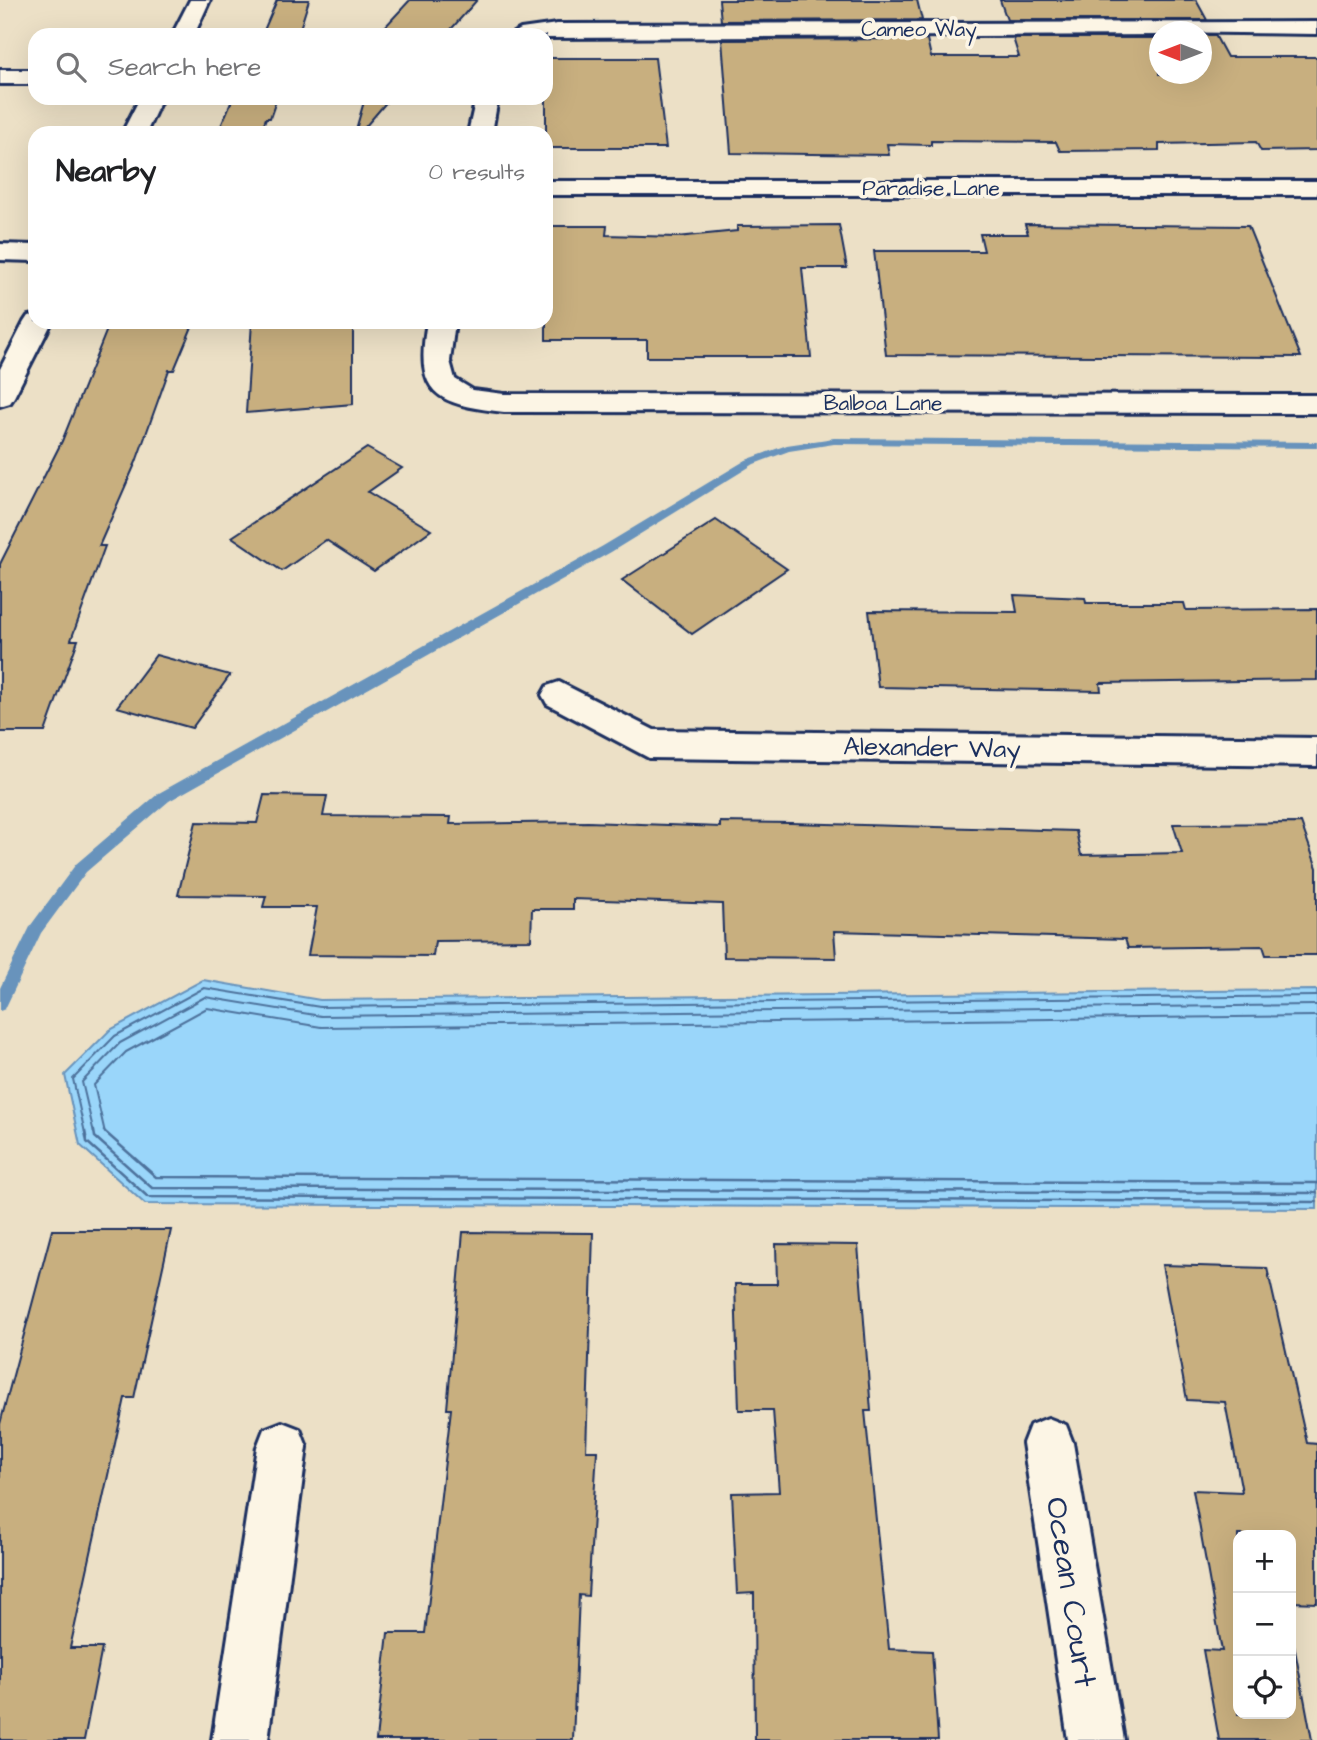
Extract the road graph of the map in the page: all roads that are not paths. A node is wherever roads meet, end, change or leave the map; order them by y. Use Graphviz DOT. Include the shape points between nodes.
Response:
graph roads {
  1 [pos="200,0"];
  2 [pos="186,28"];
  3 [pos="1317,28"];
  4 [pos="553,31"];
  5 [pos="0,77"];
  6 [pos="28,77"];
  7 [pos="148,105"];
  8 [pos="486,105"];
  9 [pos="138,126"];
  10 [pos="481,126"];
  11 [pos="553,188"];
  12 [pos="1317,188"];
  13 [pos="0,252"];
  14 [pos="28,253"];
  15 [pos="34,329"];
  16 [pos="440,329"];
  17 [pos="0,397"];
  18 [pos="1317,404"];
  19 [pos="559,695"];
  20 [pos="1317,752"];
  21 [pos="1048,1443"];
  22 [pos="282,1447"];
  23 [pos="240,1740"];
  24 [pos="1096,1740"];
  1 -- 2 [label="street"];
  3 -- 4 [label="street, Cameo Way"];
  5 -- 6 [label="street"];
  7 -- 9 [label="street"];
  8 -- 10 [label="street"];
  11 -- 12 [label="street, Paradise Lane"];
  13 -- 14 [label="street"];
  15 -- 17 [label="street"];
  16 -- 18 [label="street, Balboa Lane" via="434,357 437,377 451,392 476,401"];
  19 -- 20 [label="street, Alexander Way" via="649,744"];
  21 -- 24 [label="street, Ocean Court"];
  22 -- 23 [label="street"];
}
